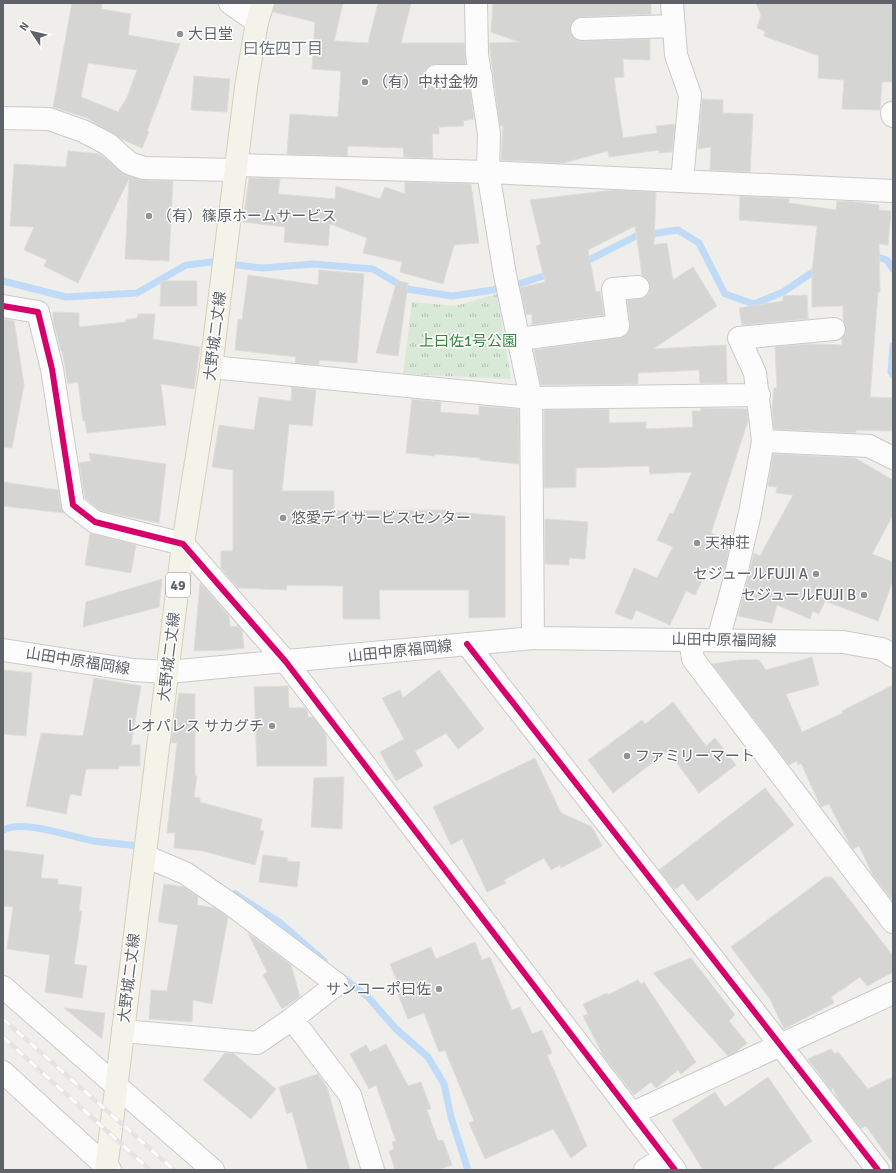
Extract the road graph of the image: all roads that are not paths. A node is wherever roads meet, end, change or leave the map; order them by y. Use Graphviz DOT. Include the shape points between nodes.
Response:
graph roads {
  1 [pos="230,3"];
  2 [pos="476,3"];
  3 [pos="672,3"];
  4 [pos="260,13"];
  5 [pos="674,26"];
  6 [pos="582,29"];
  7 [pos="436,76"];
  8 [pos="481,76"];
  9 [pos="3,118"];
  10 [pos="235,167"];
  11 [pos="488,172"];
  12 [pos="682,181"];
  13 [pos="893,191"];
  14 [pos="638,287"];
  15 [pos="3,306"];
  16 [pos="834,328"];
  17 [pos="520,339"];
  18 [pos="211,368"];
  19 [pos="759,395"];
  20 [pos="531,398"];
  21 [pos="763,441"];
  22 [pos="893,458"];
  23 [pos="183,544"];
  24 [pos="533,638"];
  25 [pos="690,640"];
  26 [pos="718,640"];
  27 [pos="467,644"];
  28 [pos="3,650"];
  29 [pos="889,650"];
  30 [pos="286,662"];
  31 [pos="168,672"];
  32 [pos="145,856"];
  33 [pos="893,922"];
  34 [pos="3,986"];
  35 [pos="893,992"];
  36 [pos="292,1019"];
  37 [pos="122,1031"];
  38 [pos="780,1045"];
  39 [pos="4,1074"];
  40 [pos="116,1084"];
  41 [pos="633,1113"];
  42 [pos="670,1163"];
  43 [pos="107,1169"];
  44 [pos="213,1170"];
  45 [pos="372,1170"];
  46 [pos="645,1170"];
  47 [pos="878,1170"];
  1 -- 4 [label="street"];
  2 -- 8 [label="street" via="477,54"];
  3 -- 5 [label="street"];
  4 -- 10 [label="main road, 大野城二丈線 / 49"];
  5 -- 6 [label="street"];
  5 -- 12 [label="street" via="676,55 690,95"];
  7 -- 8 [label="street"];
  8 -- 11 [label="street" via="489,134"];
  9 -- 10 [label="street" via="49,119 83,131 108,144 128,163 144,168"];
  10 -- 11 [label="street"];
  10 -- 18 [label="main road, 大野城二丈線 / 49"];
  11 -- 12 [label="street"];
  11 -- 17 [label="street" via="507,283"];
  12 -- 13 [label="street"];
  14 -- 17 [label="street" via="613,289 618,326"];
  15 -- 23 [label="street" via="38,312 52,369 73,505 95,522"];
  16 -- 19 [label="street" via="739,338 755,373"];
  17 -- 20 [label="street"];
  18 -- 20 [label="street"];
  18 -- 23 [label="main road, 大野城二丈線 / 49"];
  19 -- 20 [label="street"];
  19 -- 21 [label="street"];
  20 -- 24 [label="street"];
  21 -- 22 [label="street" via="870,446"];
  21 -- 26 [label="street" via="749,520"];
  23 -- 30 [label="street"];
  23 -- 31 [label="main road, 大野城二丈線 / 49"];
  24 -- 25 [label="street, 山田中原福岡線"];
  24 -- 27 [label="street, 山田中原福岡線"];
  25 -- 26 [label="street, 山田中原福岡線"];
  25 -- 33 [label="street" via="693,659"];
  26 -- 29 [label="street, 山田中原福岡線" via="843,642"];
  27 -- 30 [label="street, 山田中原福岡線"];
  27 -- 38 [label="street"];
  28 -- 31 [label="street, 山田中原福岡線" via="133,670"];
  30 -- 31 [label="street, 山田中原福岡線"];
  30 -- 41 [label="street"];
  31 -- 32 [label="main road, 大野城二丈線 / 49"];
  32 -- 36 [label="street" via="184,873 337,984"];
  32 -- 37 [label="main road, 大野城二丈線 / 49"];
  34 -- 40 [label="street"];
  35 -- 38 [label="street"];
  36 -- 37 [label="street" via="257,1043"];
  36 -- 45 [label="street" via="350,1095"];
  37 -- 40 [label="main road, 大野城二丈線 / 49"];
  38 -- 41 [label="street"];
  38 -- 47 [label="street"];
  39 -- 43 [label="street"];
  40 -- 43 [label="main road, 大野城二丈線 / 49"];
  40 -- 44 [label="street"];
  41 -- 42 [label="street"];
  42 -- 46 [label="street"];
}
